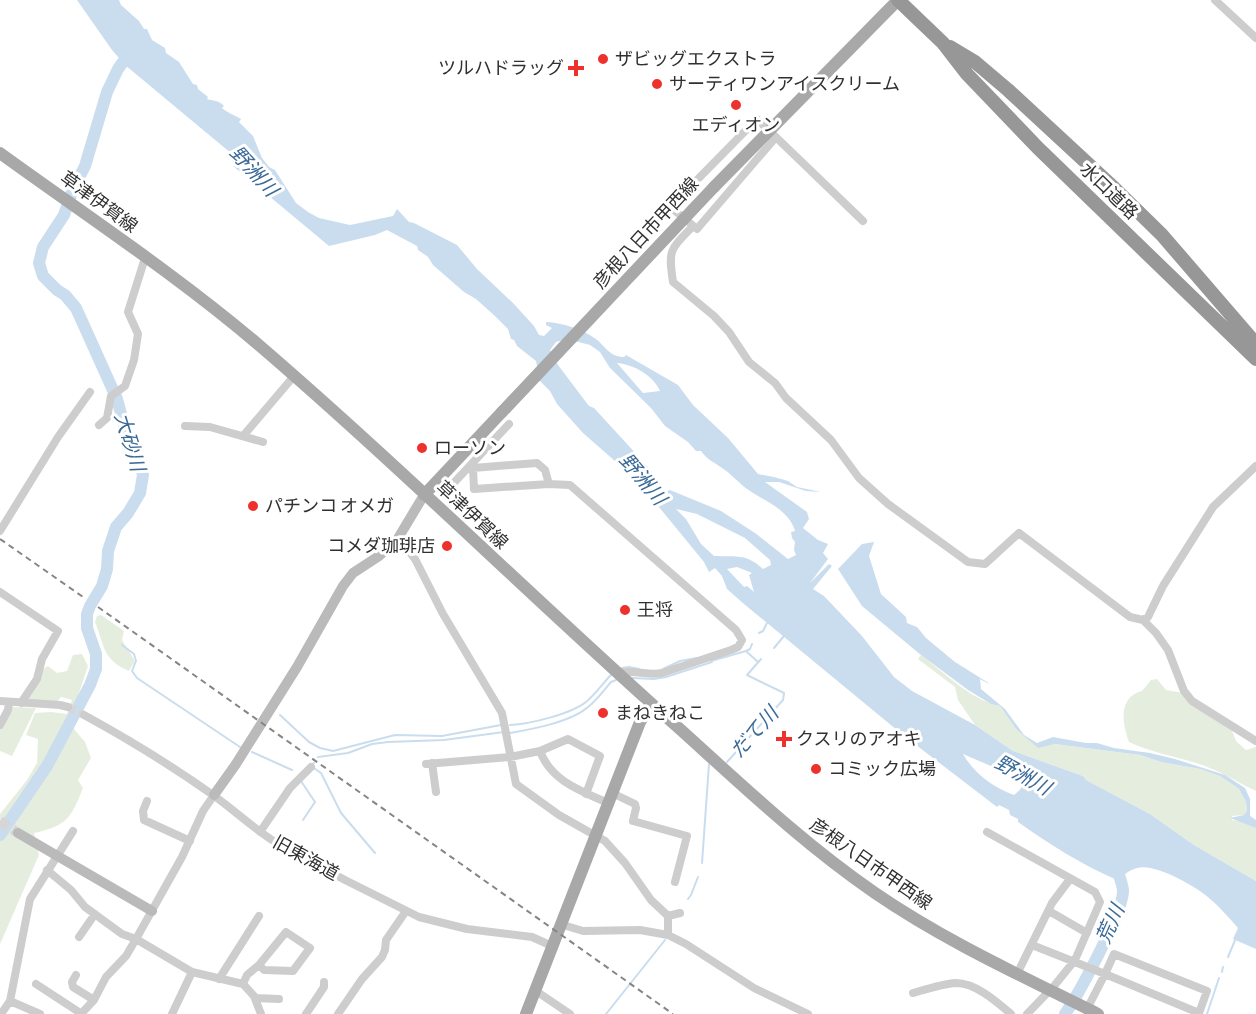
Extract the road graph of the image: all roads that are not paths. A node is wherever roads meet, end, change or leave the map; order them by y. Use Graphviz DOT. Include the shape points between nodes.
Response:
graph roads {
  1 [pos="898,0"];
  2 [pos="1215,0"];
  3 [pos="1256,38"];
  4 [pos="943,43"];
  5 [pos="772,134"];
  6 [pos="0,153"];
  7 [pos="863,221"];
  8 [pos="693,226"];
  9 [pos="145,258"];
  10 [pos="1256,344"];
  11 [pos="1256,359"];
  12 [pos="294,376"];
  13 [pos="90,392"];
  14 [pos="509,424"];
  15 [pos="99,426"];
  16 [pos="185,426"];
  17 [pos="243,436"];
  18 [pos="263,442"];
  19 [pos="460,455"];
  20 [pos="471,466"];
  21 [pos="1256,466"];
  22 [pos="549,484"];
  23 [pos="448,488"];
  24 [pos="424,495"];
  25 [pos="0,531"];
  26 [pos="397,540"];
  27 [pos="0,592"];
  28 [pos="1143,620"];
  29 [pos="618,673"];
  30 [pos="0,701"];
  31 [pos="9,702"];
  32 [pos="21,703"];
  33 [pos="651,704"];
  34 [pos="68,707"];
  35 [pos="84,715"];
  36 [pos="0,725"];
  37 [pos="1256,741"];
  38 [pos="540,751"];
  39 [pos="510,757"];
  40 [pos="311,767"];
  41 [pos="436,792"];
  42 [pos="586,794"];
  43 [pos="214,795"];
  44 [pos="610,798"];
  45 [pos="147,801"];
  46 [pos="73,831"];
  47 [pos="260,832"];
  48 [pos="987,832"];
  49 [pos="18,833"];
  50 [pos="594,836"];
  51 [pos="190,841"];
  52 [pos="56,855"];
  53 [pos="47,870"];
  54 [pos="1070,879"];
  55 [pos="675,882"];
  56 [pos="152,911"];
  57 [pos="406,911"];
  58 [pos="1049,911"];
  59 [pos="680,913"];
  60 [pos="94,914"];
  61 [pos="259,916"];
  62 [pos="668,916"];
  63 [pos="560,924"];
  64 [pos="1087,933"];
  65 [pos="668,935"];
  66 [pos="79,937"];
  67 [pos="136,939"];
  68 [pos="1032,945"];
  69 [pos="552,946"];
  70 [pos="1076,961"];
  71 [pos="259,965"];
  72 [pos="192,972"];
  73 [pos="1101,973"];
  74 [pos="1017,974"];
  75 [pos="76,975"];
  76 [pos="219,979"];
  77 [pos="324,982"];
  78 [pos="36,984"];
  79 [pos="243,984"];
  80 [pos="536,990"];
  81 [pos="913,993"];
  82 [pos="1055,993"];
  83 [pos="255,998"];
  84 [pos="279,999"];
  85 [pos="94,1000"];
  86 [pos="10,1001"];
  87 [pos="1087,1009"];
  88 [pos="1,1014"];
  89 [pos="40,1014"];
  90 [pos="82,1014"];
  91 [pos="172,1014"];
  92 [pos="261,1014"];
  93 [pos="306,1014"];
  94 [pos="338,1014"];
  95 [pos="526,1014"];
  96 [pos="570,1014"];
  97 [pos="808,1014"];
  98 [pos="1011,1014"];
  99 [pos="1027,1014"];
  1 -- 4 [label="highway, 水口道路"];
  1 -- 5 [label="main road, 彦根八日市甲西線"];
  2 -- 3 [label="street"];
  4 -- 10 [label="highway, 水口道路" via="975,62 1114,188 1162,236"];
  4 -- 11 [label="highway, 水口道路" via="967,74 1038,148"];
  5 -- 7 [label="street"];
  5 -- 8 [label="street" via="697,229"];
  5 -- 8 [label="street" via="757,119 668,205"];
  5 -- 19 [label="main road, 彦根八日市甲西線, bridge" via="714,187"];
  6 -- 9 [label="main road, 草津伊賀線"];
  8 -- 28 [label="street" via="672,248 669,258 673,282 714,316 749,362 831,440 859,478 888,504 974,564 985,564 1019,533 1130,617"];
  9 -- 12 [label="main road, 草津伊賀線" via="230,321"];
  9 -- 15 [label="street" via="128,312 138,334 134,360 125,387 114,394 105,423"];
  12 -- 17 [label="street"];
  12 -- 24 [label="main road, 草津伊賀線"];
  13 -- 25 [label="street"];
  14 -- 20 [label="street"];
  16 -- 17 [label="street" via="210,427"];
  17 -- 18 [label="street"];
  19 -- 20 [label="street"];
  19 -- 24 [label="main road, 彦根八日市甲西線"];
  20 -- 22 [label="street" via="537,463 545,470"];
  20 -- 22 [label="street" via="474,489"];
  20 -- 23 [label="street"];
  21 -- 28 [label="street" via="1214,507"];
  22 -- 29 [label="street" via="570,485 736,630 742,640 731,650 662,673"];
  24 -- 26 [label="street"];
  24 -- 29 [label="main road, 草津伊賀線"];
  26 -- 39 [label="street" via="415,559 502,713"];
  26 -- 43 [label="street" via="353,573 343,586 297,667"];
  27 -- 32 [label="street" via="58,631 42,659 37,679"];
  28 -- 37 [label="street" via="1168,650 1192,701"];
  29 -- 33 [label="main road, 草津伊賀線"];
  30 -- 31 [label="street"];
  31 -- 32 [label="street"];
  31 -- 36 [label="street"];
  32 -- 34 [label="street"];
  33 -- 44 [label="main road"];
  33 -- 74 [label="main road, 彦根八日市甲西線" via="827,859 932,929"];
  35 -- 43 [label="street, 旧東海道"];
  38 -- 39 [label="street"];
  38 -- 42 [label="street" via="545,764 572,788"];
  38 -- 42 [label="street" via="568,739 600,756"];
  39 -- 41 [label="street" via="429,763"];
  39 -- 50 [label="street" via="516,784"];
  40 -- 47 [label="street" via="290,788"];
  42 -- 44 [label="street"];
  43 -- 47 [label="street, 旧東海道"];
  43 -- 51 [label="street"];
  44 -- 50 [label="main road"];
  44 -- 55 [label="street" via="635,804 633,821 687,836"];
  45 -- 51 [label="street" via="144,820"];
  46 -- 52 [label="street"];
  47 -- 57 [label="street, 旧東海道"];
  48 -- 54 [label="street"];
  49 -- 52 [label="street"];
  50 -- 62 [label="street" via="605,841"];
  50 -- 63 [label="main road"];
  51 -- 56 [label="street"];
  52 -- 53 [label="street"];
  52 -- 56 [label="street"];
  53 -- 60 [label="street"];
  53 -- 86 [label="street" via="30,899"];
  54 -- 58 [label="street"];
  54 -- 64 [label="street" via="1095,892 1100,902"];
  56 -- 67 [label="street"];
  57 -- 69 [label="street, 旧東海道" via="441,924 532,936"];
  57 -- 94 [label="street" via="386,940 382,957"];
  58 -- 64 [label="street"];
  58 -- 68 [label="street"];
  59 -- 62 [label="street"];
  60 -- 66 [label="street"];
  60 -- 67 [label="street"];
  61 -- 76 [label="street"];
  62 -- 65 [label="street"];
  63 -- 65 [label="street" via="583,931 640,930"];
  63 -- 69 [label="main road"];
  64 -- 70 [label="street"];
  65 -- 97 [label="street" via="754,988"];
  67 -- 72 [label="street"];
  67 -- 85 [label="street" via="105,977"];
  68 -- 70 [label="street"];
  68 -- 74 [label="street"];
  69 -- 80 [label="main road"];
  70 -- 73 [label="street"];
  70 -- 82 [label="street"];
  71 -- 71 [label="street" via="286,932 310,948 293,971 264,970"];
  71 -- 79 [label="street"];
  72 -- 76 [label="street"];
  72 -- 91 [label="street"];
  73 -- 73 [label="street" via="1199,1013 1206,991 1114,954"];
  73 -- 87 [label="street"];
  74 -- 82 [label="main road, 彦根八日市甲西線"];
  75 -- 85 [label="street" via="73,987"];
  76 -- 79 [label="street"];
  77 -- 93 [label="street"];
  78 -- 90 [label="street"];
  79 -- 83 [label="street"];
  80 -- 95 [label="main road"];
  80 -- 96 [label="street"];
  81 -- 98 [label="street" via="958,983 997,1002"];
  82 -- 87 [label="main road, 彦根八日市甲西線"];
  82 -- 99 [label="street"];
  83 -- 84 [label="street"];
  83 -- 92 [label="street"];
  85 -- 90 [label="street"];
  86 -- 88 [label="street"];
  86 -- 89 [label="street"];
}
